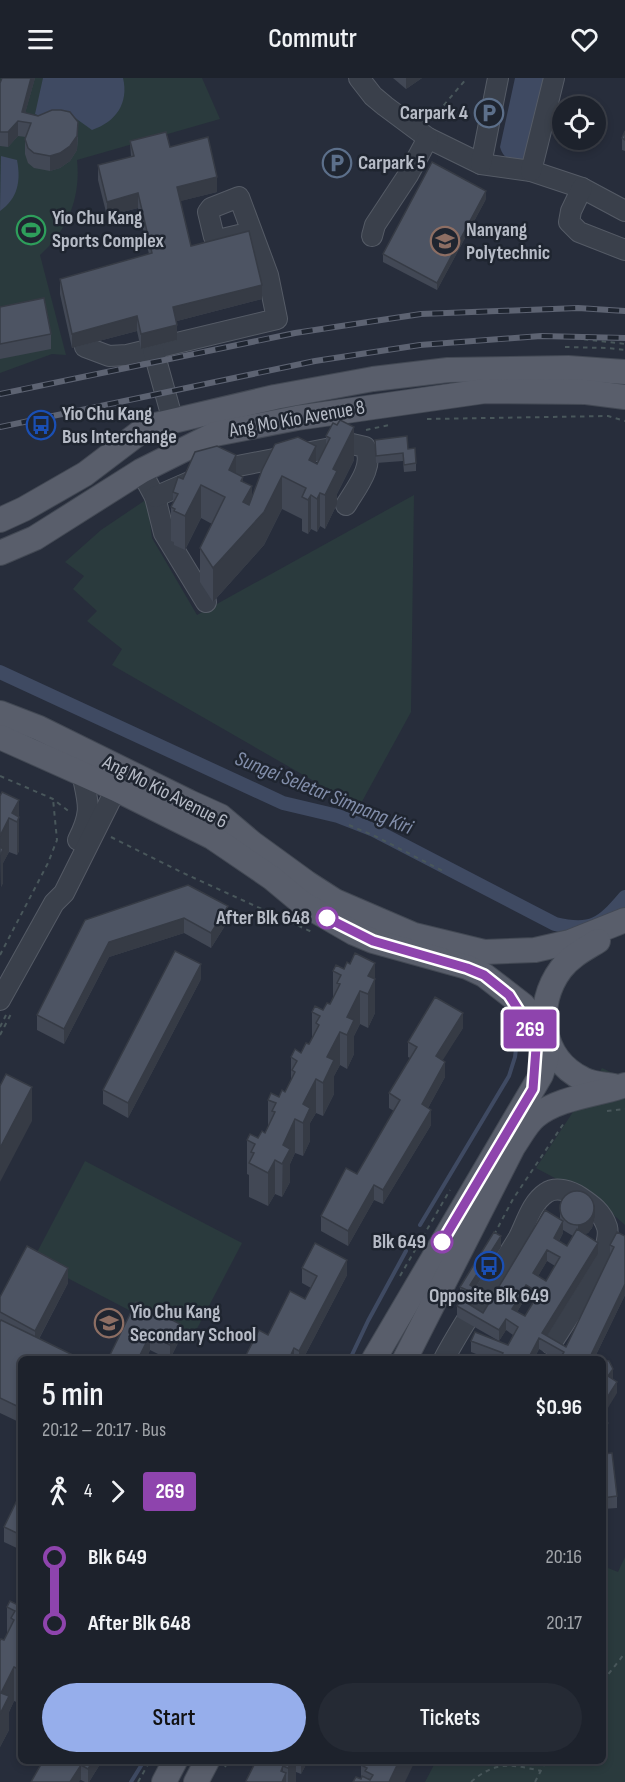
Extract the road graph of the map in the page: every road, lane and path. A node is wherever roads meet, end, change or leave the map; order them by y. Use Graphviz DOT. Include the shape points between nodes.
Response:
graph roads {
  1 [pos="359,78"];
  2 [pos="467,78"];
  3 [pos="498,78"];
  4 [pos="554,78"];
  5 [pos="427,132"];
  6 [pos="481,164"];
  7 [pos="531,171"];
  8 [pos="582,188"];
  9 [pos="625,211"];
  10 [pos="252,232"];
  11 [pos="372,236"];
  12 [pos="625,250"];
  13 [pos="548,335"];
  14 [pos="625,344"];
  15 [pos="85,347"];
  16 [pos="565,347"];
  17 [pos="153,349"];
  18 [pos="625,350"];
  19 [pos="625,372"];
  20 [pos="625,397"];
  21 [pos="424,419"];
  22 [pos="173,421"];
  23 [pos="625,421"];
  24 [pos="391,424"];
  25 [pos="358,432"];
  26 [pos="141,471"];
  27 [pos="156,497"];
  28 [pos="346,505"];
  29 [pos="12,509"];
  30 [pos="69,517"];
  31 [pos="0,520"];
  32 [pos="0,553"];
  33 [pos="206,602"];
  34 [pos="0,713"];
  35 [pos="0,736"];
  36 [pos="82,774"];
  37 [pos="0,776"];
  38 [pos="116,789"];
  39 [pos="53,799"];
  40 [pos="349,825"];
  41 [pos="91,827"];
  42 [pos="443,871"];
  43 [pos="625,922"];
  44 [pos="314,932"];
  45 [pos="536,950"];
  46 [pos="0,955"];
  47 [pos="509,995"];
  48 [pos="0,1000"];
  49 [pos="548,1043"];
  50 [pos="533,1089"];
  51 [pos="624,1091"];
  52 [pos="602,1111"];
  53 [pos="569,1114"];
  54 [pos="474,1206"];
  55 [pos="492,1239"];
  56 [pos="551,1344"];
  57 [pos="376,1356"];
  58 [pos="406,1356"];
  59 [pos="449,1356"];
  60 [pos="625,1653"];
  61 [pos="606,1677"];
  62 [pos="148,1764"];
  63 [pos="173,1764"];
  64 [pos="205,1764"];
  65 [pos="544,1764"];
  66 [pos="541,1771"];
  67 [pos="138,1782"];
  68 [pos="164,1782"];
  69 [pos="196,1782"];
  70 [pos="471,1782"];
  71 [pos="535,1782"];
  1 -- 5 [label="street" via="385,106"];
  2 -- 5 [label="path"];
  3 -- 6 [label="street"];
  4 -- 7 [label="street"];
  5 -- 6 [label="street"];
  5 -- 11 [label="street" via="408,175 375,225"];
  6 -- 7 [label="street"];
  7 -- 8 [label="street"];
  8 -- 9 [label="street"];
  8 -- 12 [label="street" via="569,222 579,232"];
  10 -- 10 [label="street" via="220,241 214,237 209,210 239,197"];
  10 -- 17 [label="street" via="268,275 277,319"];
  13 -- 14 [label="path"];
  15 -- 17 [label="street" via="109,356"];
  16 -- 18 [label="path"];
  17 -- 22 [label="street"];
  19 -- 22 [label="main road, Ang Mo Kio Avenue 8" via="557,368 448,370 275,397"];
  20 -- 26 [label="main road, Ang Mo Kio Avenue 8" via="585,392 485,391 350,410 215,434"];
  21 -- 23 [label="path" via="608,416"];
  22 -- 29 [label="main road, Ang Mo Kio Avenue 8" via="147,427 85,474"];
  24 -- 25 [label="path"];
  26 -- 27 [label="street"];
  26 -- 30 [label="main road, Ang Mo Kio Avenue 8"];
  27 -- 28 [label="street" via="217,470 352,444 365,447 369,454 366,470"];
  27 -- 33 [label="street" via="164,533"];
  29 -- 30 [label="street" via="50,521"];
  29 -- 31 [label="main road, Ang Mo Kio Avenue 8"];
  30 -- 32 [label="main road, Ang Mo Kio Avenue 8"];
  34 -- 45 [label="main road, Ang Mo Kio Avenue 6" via="220,816 307,884 345,905 414,935 484,952"];
  35 -- 36 [label="main road, Ang Mo Kio Avenue 6"];
  36 -- 38 [label="main road, Ang Mo Kio Avenue 6"];
  36 -- 41 [label="street"];
  37 -- 39 [label="path"];
  38 -- 41 [label="street"];
  38 -- 47 [label="main road, Ang Mo Kio Avenue 6" via="212,837 302,903 354,933 467,968 484,975"];
  39 -- 41 [label="path"];
  39 -- 46 [label="path" via="57,840"];
  40 -- 42 [label="path"];
  41 -- 44 [label="path"];
  41 -- 48 [label="street" via="64,893 54,903"];
  43 -- 45 [label="main road, Ang Mo Kio Avenue 6"];
  43 -- 49 [label="main road" via="575,955 552,983 545,1005"];
  45 -- 47 [label="main road" via="548,962 548,979 533,995"];
  47 -- 49 [label="main road, Ang Mo Kio Avenue 6" via="536,1020"];
  47 -- 50 [label="main road" via="531,1030 536,1048"];
  49 -- 50 [label="main road" via="544,1068"];
  49 -- 51 [label="main road, Ang Mo Kio Avenue 6" via="562,1064 579,1077"];
  50 -- 54 [label="main road"];
  51 -- 52 [label="path"];
  51 -- 54 [label="main road" via="572,1100 534,1117"];
  53 -- 55 [label="path" via="514,1197"];
  54 -- 57 [label="main road"];
  54 -- 58 [label="main road"];
  56 -- 59 [label="street" via="606,1248 608,1229 596,1208 576,1194 555,1189 546,1192 535,1205"];
  60 -- 61 [label="path"];
  62 -- 67 [label="path"];
  63 -- 68 [label="main road"];
  64 -- 69 [label="main road"];
  65 -- 66 [label="path"];
  66 -- 70 [label="path" via="502,1765 484,1771"];
  66 -- 71 [label="path"];
}
